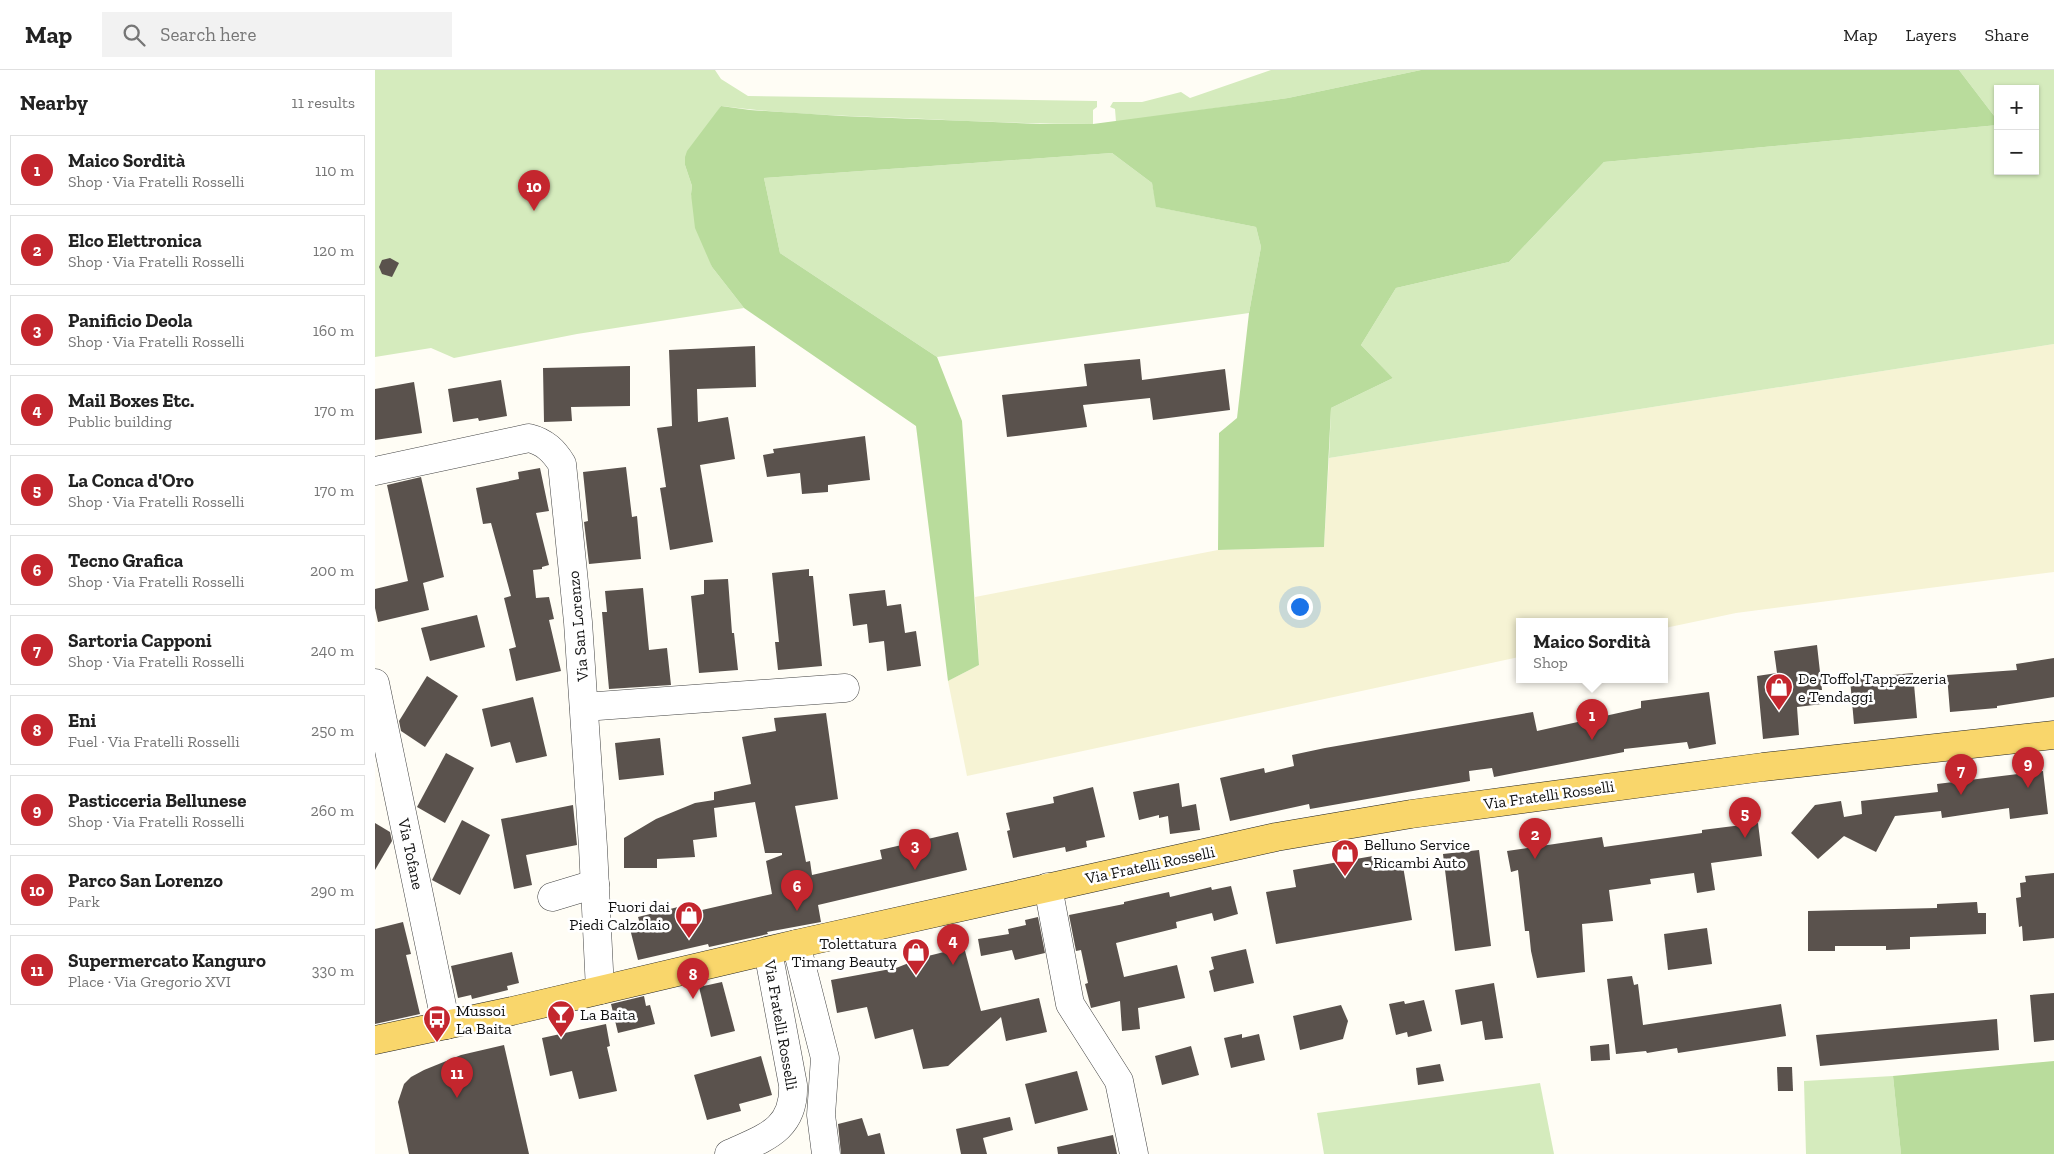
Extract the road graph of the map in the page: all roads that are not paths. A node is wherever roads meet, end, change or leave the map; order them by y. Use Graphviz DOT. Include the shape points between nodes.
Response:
graph roads {
  1 [pos="375,470"];
  2 [pos="375,682"];
  3 [pos="845,688"];
  4 [pos="584,707"];
  5 [pos="2054,735"];
  6 [pos="595,884"];
  7 [pos="1048,887"];
  8 [pos="552,898"];
  9 [pos="796,944"];
  10 [pos="769,951"];
  11 [pos="600,990"];
  12 [pos="446,1025"];
  13 [pos="375,1040"];
  14 [pos="729,1154"];
  15 [pos="826,1154"];
  16 [pos="1134,1154"];
  1 -- 4 [label="street, Via San Lorenzo" via="529,438 540,441 557,455 564,475"];
  2 -- 12 [label="street, Via Tofane"];
  3 -- 4 [label="street"];
  4 -- 6 [label="street, Via San Lorenzo"];
  5 -- 7 [label="main road, Via Fratelli Rosselli" via="1763,767 1411,814 1275,837"];
  6 -- 8 [label="street"];
  6 -- 11 [label="street, Via San Lorenzo"];
  7 -- 9 [label="main road, Via Fratelli Rosselli"];
  7 -- 16 [label="street" via="1070,1004 1119,1081"];
  9 -- 10 [label="main road, Via Fratelli Rosselli"];
  9 -- 15 [label="street, Via Fratelli Rosselli" via="825,1058 821,1115"];
  10 -- 11 [label="main road, Via Fratelli Rosselli"];
  10 -- 14 [label="street, Via Fratelli Rosselli" via="794,1097 780,1127"];
  11 -- 12 [label="main road, Via Fratelli Rosselli"];
  12 -- 13 [label="main road, Via Fratelli Rosselli"];
}
